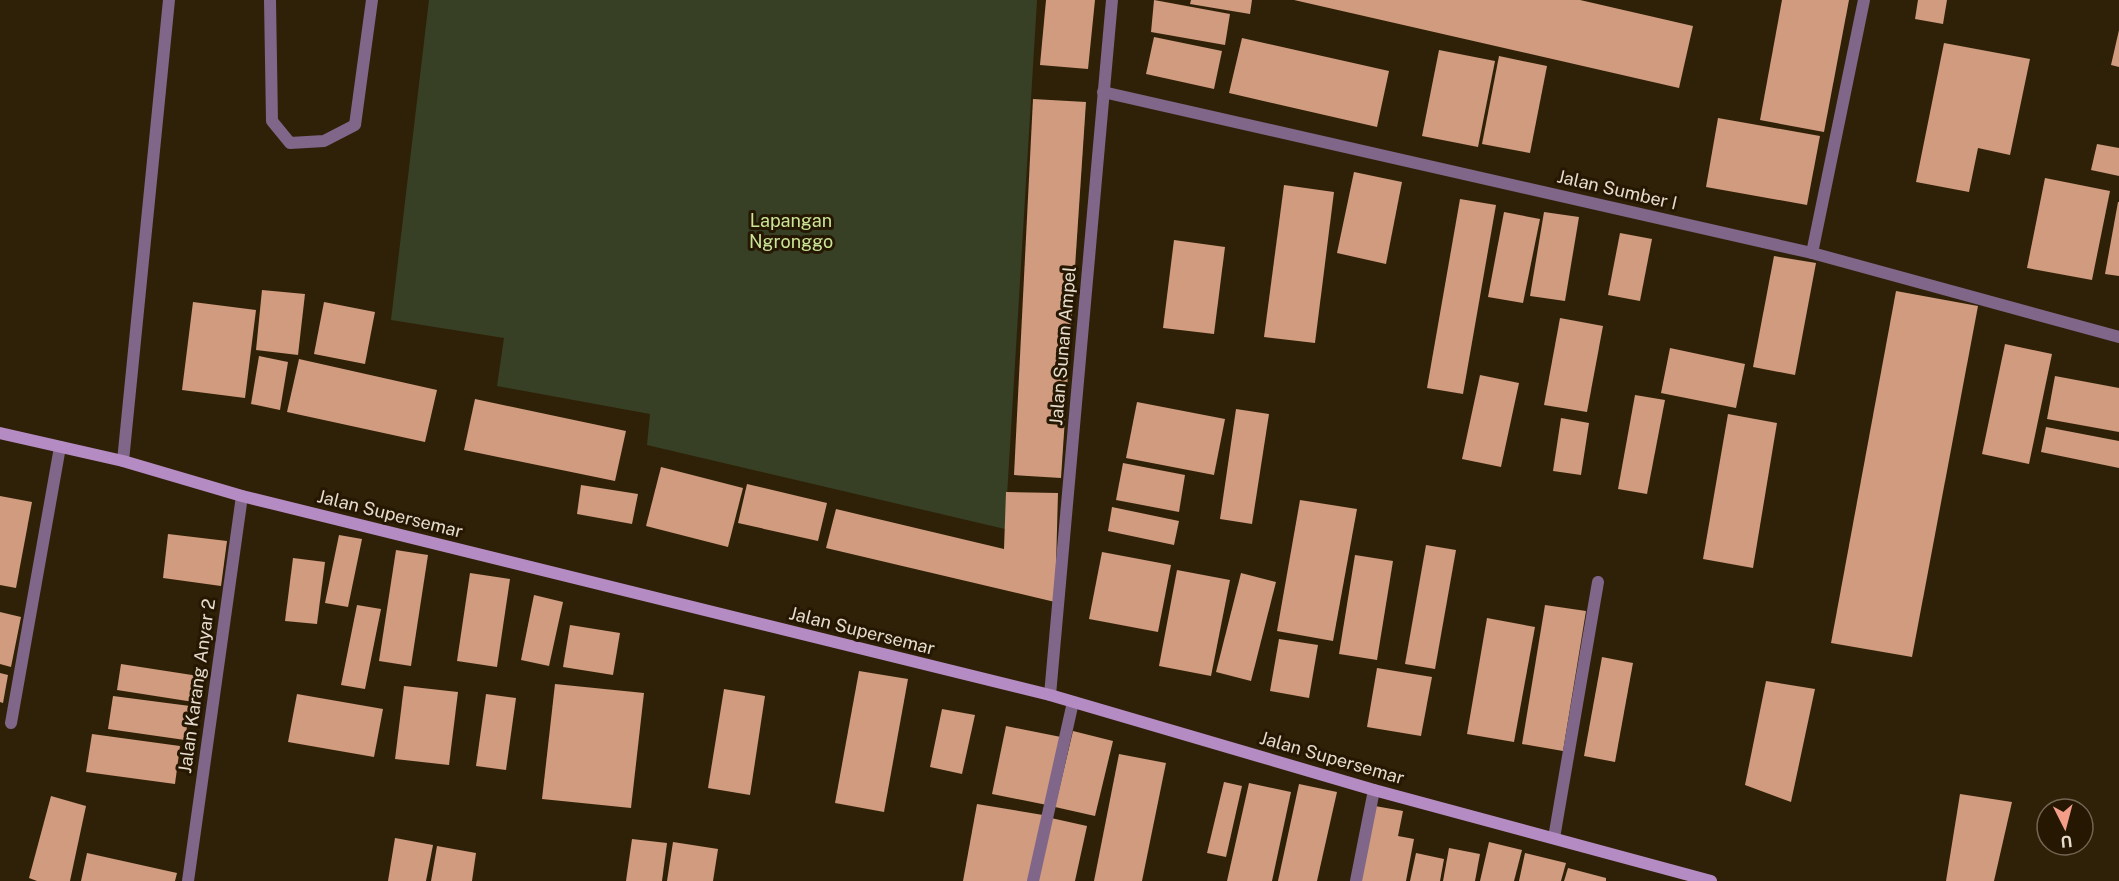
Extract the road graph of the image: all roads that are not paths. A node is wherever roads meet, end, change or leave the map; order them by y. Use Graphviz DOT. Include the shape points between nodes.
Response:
graph roads {
  1 [pos="169,0"];
  2 [pos="270,0"];
  3 [pos="372,0"];
  4 [pos="1112,0"];
  5 [pos="1864,0"];
  6 [pos="1103,92"];
  7 [pos="1812,254"];
  8 [pos="2119,337"];
  9 [pos="0,433"];
  10 [pos="60,447"];
  11 [pos="123,461"];
  12 [pos="242,496"];
  13 [pos="1598,582"];
  14 [pos="1050,696"];
  15 [pos="1073,702"];
  16 [pos="11,723"];
  17 [pos="1374,790"];
  18 [pos="1554,838"];
  19 [pos="188,881"];
  20 [pos="1033,881"];
  21 [pos="1356,881"];
  22 [pos="1711,881"];
  1 -- 11 [label="street"];
  2 -- 3 [label="street" via="272,121 290,143 324,141 355,125"];
  4 -- 6 [label="street, Jalan Sunan Ampel"];
  5 -- 7 [label="street"];
  6 -- 7 [label="street, Jalan Sumber I"];
  6 -- 14 [label="street, Jalan Sunan Ampel"];
  7 -- 8 [label="street, Jalan Sumber I"];
  9 -- 10 [label="main road, Jalan Supersemar"];
  10 -- 11 [label="main road, Jalan Supersemar"];
  10 -- 16 [label="street"];
  11 -- 12 [label="main road, Jalan Supersemar"];
  12 -- 14 [label="main road, Jalan Supersemar"];
  12 -- 19 [label="street, Jalan Karang Anyar 2"];
  13 -- 18 [label="street"];
  14 -- 15 [label="main road, Jalan Supersemar"];
  15 -- 17 [label="main road, Jalan Supersemar"];
  15 -- 20 [label="street"];
  17 -- 18 [label="main road, Jalan Supersemar"];
  17 -- 21 [label="street"];
  18 -- 22 [label="main road, Jalan Supersemar"];
}
